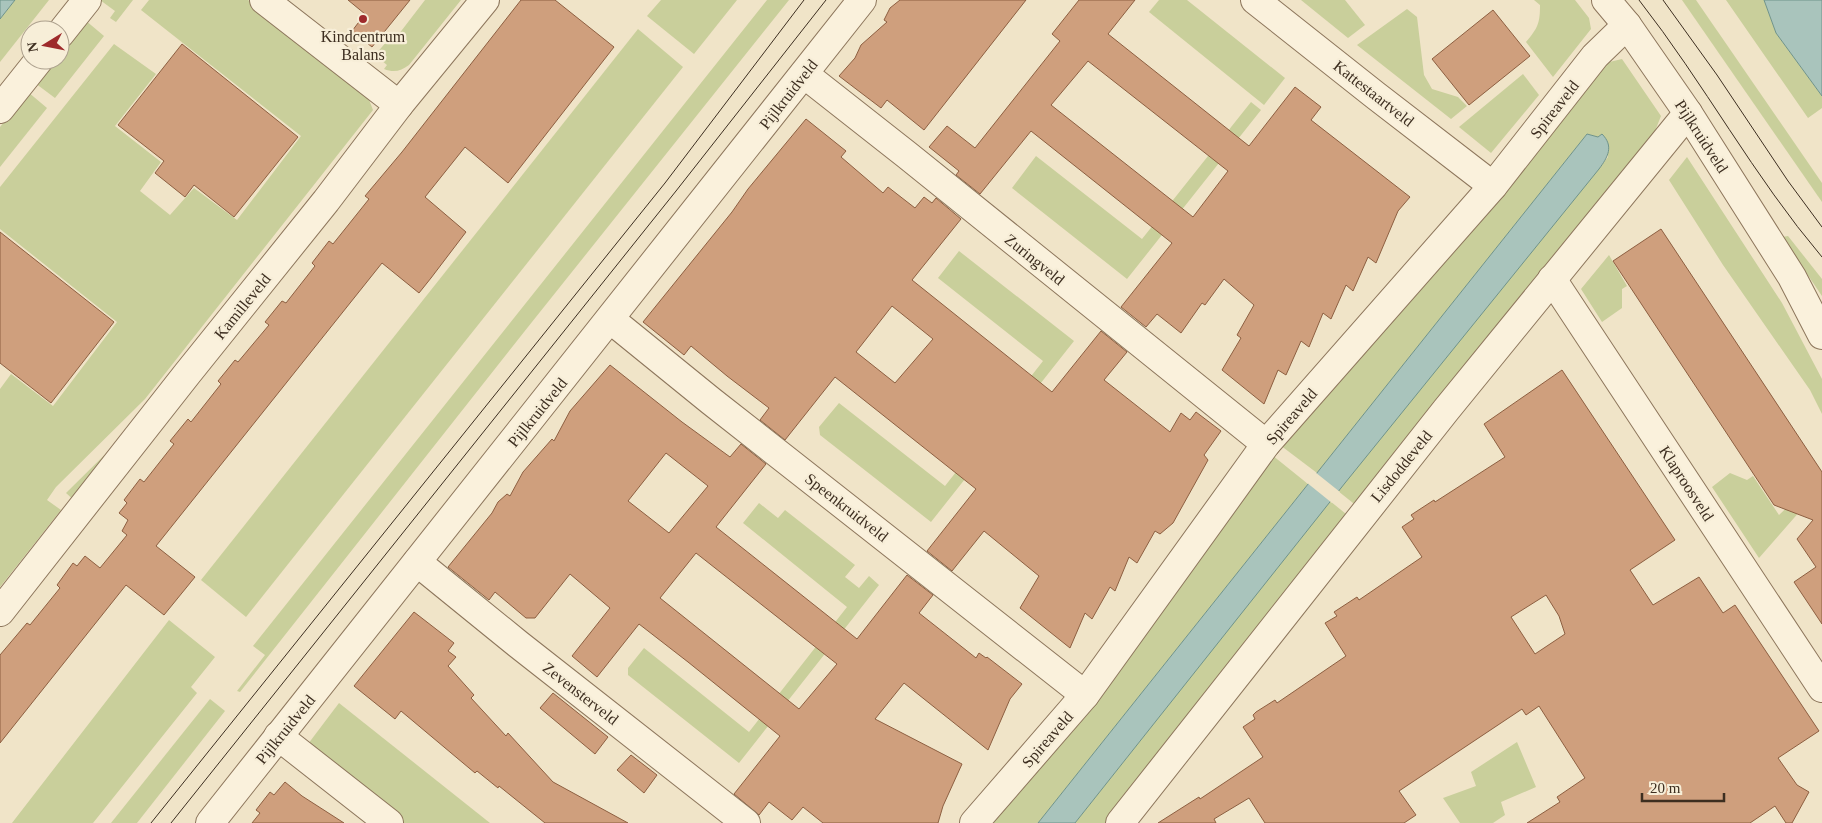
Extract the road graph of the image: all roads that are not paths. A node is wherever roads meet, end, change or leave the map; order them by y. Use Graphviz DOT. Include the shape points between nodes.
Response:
graph roads {
  1 [pos="87,0"];
  2 [pos="264,0"];
  3 [pos="485,0"];
  4 [pos="862,0"];
  5 [pos="1255,0"];
  6 [pos="1606,0"];
  7 [pos="70,21"];
  8 [pos="1627,25"];
  9 [pos="31,70"];
  10 [pos="804,74"];
  11 [pos="400,105"];
  12 [pos="0,109"];
  13 [pos="1688,113"];
  14 [pos="1493,186"];
  15 [pos="1792,277"];
  16 [pos="1552,279"];
  17 [pos="1822,312"];
  18 [pos="610,319"];
  19 [pos="1822,335"];
  20 [pos="1266,444"];
  21 [pos="417,562"];
  22 [pos="0,612"];
  23 [pos="1822,688"];
  24 [pos="1085,696"];
  25 [pos="278,736"];
  26 [pos="210,823"];
  27 [pos="388,823"];
  28 [pos="746,823"];
  29 [pos="974,823"];
  30 [pos="1120,823"];
  1 -- 7 [label="street"];
  2 -- 11 [label="street"];
  3 -- 11 [label="street, Kamilleveld"];
  4 -- 10 [label="street, Pijlkruidveld"];
  5 -- 14 [label="street, Kattestaartveld"];
  6 -- 8 [label="street, Pijlkruidveld"];
  8 -- 13 [label="street, Pijlkruidveld"];
  8 -- 14 [label="street, Spireaveld" via="1595,56"];
  9 -- 12 [label="street"];
  10 -- 18 [label="street, Pijlkruidveld"];
  10 -- 20 [label="street, Zuringveld"];
  11 -- 22 [label="street, Kamilleveld"];
  13 -- 15 [label="street, Pijlkruidveld"];
  13 -- 16 [label="street, Lisdoddeveld"];
  14 -- 20 [label="street, Spireaveld"];
  15 -- 17 [label="street, Pijlkruidveld"];
  15 -- 19 [label="street, Pijlkruidveld"];
  16 -- 23 [label="street, Klaproosveld"];
  16 -- 30 [label="street, Lisdoddeveld"];
  18 -- 21 [label="street, Pijlkruidveld"];
  18 -- 24 [label="street, Speenkruidveld"];
  20 -- 24 [label="street, Spireaveld"];
  21 -- 25 [label="street, Pijlkruidveld"];
  21 -- 28 [label="street, Zevensterveld"];
  24 -- 29 [label="street, Spireaveld"];
  25 -- 26 [label="street, Pijlkruidveld"];
  25 -- 27 [label="street"];
}
